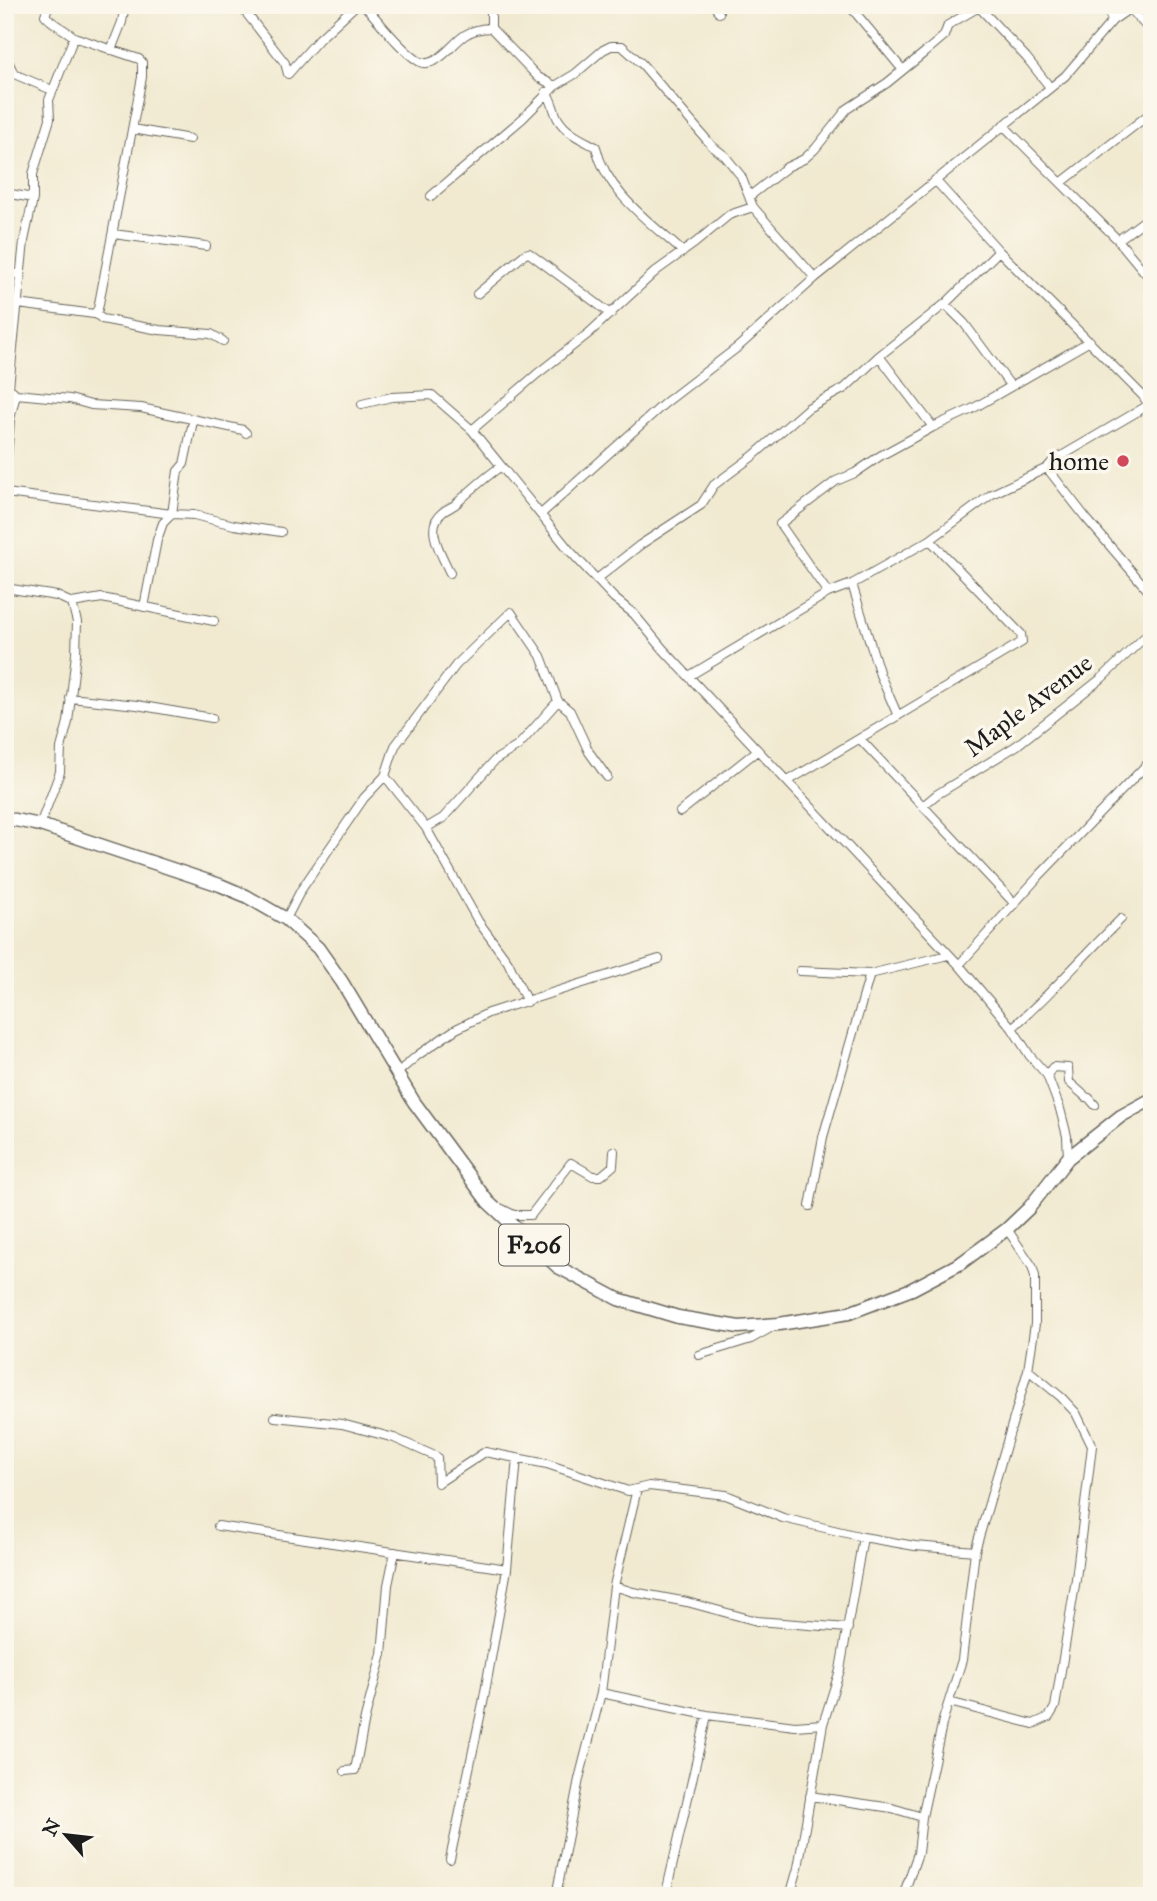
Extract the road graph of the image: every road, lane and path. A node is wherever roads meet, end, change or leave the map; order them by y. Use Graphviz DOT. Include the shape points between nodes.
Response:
graph roads {
  1 [pos="49,5"];
  2 [pos="125,5"];
  3 [pos="240,5"];
  4 [pos="356,5"];
  5 [pos="364,5"];
  6 [pos="495,5"];
  7 [pos="849,5"];
  8 [pos="1103,5"];
  9 [pos="978,6"];
  10 [pos="1133,7"];
  11 [pos="1113,20"];
  12 [pos="491,28"];
  13 [pos="1152,33"];
  14 [pos="74,37"];
  15 [pos="111,50"];
  16 [pos="5,55"];
  17 [pos="902,69"];
  18 [pos="555,86"];
  19 [pos="1049,86"];
  20 [pos="52,90"];
  21 [pos="544,90"];
  22 [pos="1152,111"];
  23 [pos="1003,125"];
  24 [pos="133,130"];
  25 [pos="190,139"];
  26 [pos="935,180"];
  27 [pos="1061,183"];
  28 [pos="5,193"];
  29 [pos="431,196"];
  30 [pos="750,196"];
  31 [pos="33,198"];
  32 [pos="754,207"];
  33 [pos="1152,215"];
  34 [pos="113,233"];
  35 [pos="1118,240"];
  36 [pos="206,246"];
  37 [pos="999,251"];
  38 [pos="683,252"];
  39 [pos="8,275"];
  40 [pos="815,278"];
  41 [pos="1152,281"];
  42 [pos="477,294"];
  43 [pos="18,304"];
  44 [pos="945,304"];
  45 [pos="96,314"];
  46 [pos="611,314"];
  47 [pos="223,341"];
  48 [pos="1090,341"];
  49 [pos="7,346"];
  50 [pos="879,356"];
  51 [pos="1010,385"];
  52 [pos="12,391"];
  53 [pos="362,404"];
  54 [pos="1151,406"];
  55 [pos="192,426"];
  56 [pos="933,427"];
  57 [pos="472,430"];
  58 [pos="246,433"];
  59 [pos="500,467"];
  60 [pos="1047,468"];
  61 [pos="5,484"];
  62 [pos="5,492"];
  63 [pos="172,514"];
  64 [pos="541,514"];
  65 [pos="281,532"];
  66 [pos="930,540"];
  67 [pos="450,573"];
  68 [pos="597,579"];
  69 [pos="852,584"];
  70 [pos="5,587"];
  71 [pos="828,593"];
  72 [pos="1152,595"];
  73 [pos="72,603"];
  74 [pos="144,607"];
  75 [pos="214,621"];
  76 [pos="1152,630"];
  77 [pos="690,676"];
  78 [pos="70,698"];
  79 [pos="558,701"];
  80 [pos="898,716"];
  81 [pos="212,718"];
  82 [pos="860,738"];
  83 [pos="758,750"];
  84 [pos="1152,759"];
  85 [pos="385,776"];
  86 [pos="607,777"];
  87 [pos="788,781"];
  88 [pos="923,805"];
  89 [pos="680,812"];
  90 [pos="5,818"];
  91 [pos="40,825"];
  92 [pos="426,828"];
  93 [pos="1015,904"];
  94 [pos="286,919"];
  95 [pos="1121,919"];
  96 [pos="948,955"];
  97 [pos="659,959"];
  98 [pos="959,965"];
  99 [pos="800,971"];
  100 [pos="870,974"];
  101 [pos="527,1002"];
  102 [pos="1012,1028"];
  103 [pos="397,1073"];
  104 [pos="1047,1075"];
  105 [pos="1152,1099"];
  106 [pos="1095,1105"];
  107 [pos="614,1151"];
  108 [pos="1068,1158"];
  109 [pos="488,1202"];
  110 [pos="810,1206"];
  111 [pos="1007,1229"];
  112 [pos="779,1324"];
  113 [pos="699,1355"];
  114 [pos="1028,1370"];
  115 [pos="275,1417"];
  116 [pos="517,1458"];
  117 [pos="637,1489"];
  118 [pos="218,1526"];
  119 [pos="863,1537"];
  120 [pos="975,1550"];
  121 [pos="395,1552"];
  122 [pos="507,1569"];
  123 [pos="614,1586"];
  124 [pos="848,1628"];
  125 [pos="601,1693"];
  126 [pos="948,1702"];
  127 [pos="707,1715"];
  128 [pos="823,1724"];
  129 [pos="345,1771"];
  130 [pos="810,1796"];
  131 [pos="922,1817"];
  132 [pos="450,1859"];
  133 [pos="666,1893"];
  134 [pos="556,1896"];
  135 [pos="790,1896"];
  136 [pos="903,1896"];
  1 -- 14 [label="street" via="45,15"];
  2 -- 15 [label="street"];
  3 -- 4 [label="street" via="285,63 288,74"];
  5 -- 12 [label="street" via="424,64 433,62 467,33"];
  6 -- 12 [label="street"];
  7 -- 17 [label="street"];
  8 -- 11 [label="street"];
  9 -- 17 [label="street" via="948,25 944,36"];
  9 -- 19 [label="street"];
  10 -- 11 [label="street"];
  10 -- 13 [label="street"];
  11 -- 19 [label="street" via="1065,76"];
  12 -- 18 [label="street" via="538,77"];
  14 -- 15 [label="street"];
  14 -- 20 [label="street"];
  15 -- 24 [label="street" via="142,62"];
  16 -- 20 [label="street" via="14,74"];
  17 -- 30 [label="street" via="847,109 816,149"];
  18 -- 29 [label="street"];
  18 -- 30 [label="street" via="611,46 626,48 725,156"];
  19 -- 23 [label="street"];
  20 -- 31 [label="street" via="50,120 33,174"];
  21 -- 38 [label="street" via="558,120 573,136 596,147 607,176 626,201"];
  22 -- 27 [label="street"];
  23 -- 26 [label="street"];
  23 -- 27 [label="street"];
  24 -- 25 [label="street"];
  24 -- 34 [label="street"];
  26 -- 37 [label="street"];
  26 -- 40 [label="street"];
  27 -- 35 [label="street"];
  28 -- 31 [label="street"];
  30 -- 32 [label="street"];
  31 -- 43 [label="street"];
  32 -- 38 [label="street" via="729,215"];
  32 -- 40 [label="street"];
  33 -- 35 [label="street"];
  34 -- 36 [label="street"];
  34 -- 45 [label="street"];
  35 -- 41 [label="street"];
  37 -- 44 [label="street"];
  37 -- 48 [label="street"];
  38 -- 46 [label="street"];
  39 -- 49 [label="street" via="20,273"];
  40 -- 64 [label="street"];
  42 -- 46 [label="street" via="529,253"];
  43 -- 45 [label="street"];
  43 -- 52 [label="street"];
  44 -- 50 [label="street"];
  44 -- 51 [label="street"];
  45 -- 47 [label="street" via="159,330 211,334"];
  46 -- 57 [label="street"];
  48 -- 51 [label="street"];
  48 -- 54 [label="street"];
  49 -- 52 [label="street" via="5,376"];
  50 -- 56 [label="street"];
  50 -- 68 [label="street" via="845,388 808,408 714,485 701,505"];
  51 -- 56 [label="street"];
  52 -- 58 [label="street" via="91,405 141,408"];
  52 -- 61 [label="street"];
  53 -- 57 [label="street" via="432,394"];
  54 -- 60 [label="street"];
  55 -- 63 [label="street" via="184,464 178,471"];
  56 -- 71 [label="street" via="836,481 780,524"];
  57 -- 59 [label="street"];
  59 -- 64 [label="street"];
  59 -- 67 [label="street" via="436,520 434,535"];
  60 -- 66 [label="street" via="992,494"];
  60 -- 72 [label="street"];
  62 -- 63 [label="street"];
  63 -- 65 [label="street"];
  63 -- 74 [label="street" via="157,540"];
  64 -- 68 [label="street"];
  66 -- 69 [label="street"];
  66 -- 80 [label="street" via="1021,634 1022,642"];
  68 -- 77 [label="street"];
  69 -- 71 [label="street"];
  69 -- 80 [label="street" via="880,675"];
  70 -- 73 [label="street"];
  71 -- 77 [label="street"];
  73 -- 74 [label="street" via="102,598"];
  73 -- 78 [label="street" via="77,622"];
  74 -- 75 [label="street"];
  76 -- 88 [label="street, Maple Avenue" via="1102,678 1016,746"];
  77 -- 83 [label="street"];
  78 -- 81 [label="street"];
  78 -- 91 [label="street" via="60,772"];
  79 -- 85 [label="street" via="541,656 511,612 456,665 395,746"];
  79 -- 86 [label="street" via="570,711"];
  79 -- 92 [label="street" via="518,746 495,760 443,817"];
  80 -- 82 [label="street"];
  82 -- 87 [label="street"];
  82 -- 88 [label="street"];
  83 -- 87 [label="street"];
  83 -- 89 [label="street"];
  84 -- 93 [label="street"];
  85 -- 92 [label="street"];
  85 -- 94 [label="street" via="364,798"];
  87 -- 96 [label="street"];
  88 -- 93 [label="street"];
  90 -- 91 [label="main road, F206"];
  91 -- 94 [label="main road, F206" via="220,885"];
  92 -- 101 [label="street" via="478,921 508,962"];
  93 -- 98 [label="street"];
  94 -- 103 [label="main road, F206" via="318,948"];
  95 -- 102 [label="street"];
  96 -- 98 [label="street"];
  96 -- 100 [label="street"];
  97 -- 101 [label="street"];
  98 -- 102 [label="street"];
  99 -- 100 [label="street"];
  100 -- 110 [label="street" via="823,1137"];
  101 -- 103 [label="street" via="488,1013 456,1029"];
  102 -- 104 [label="street"];
  103 -- 109 [label="main road, F206"];
  104 -- 106 [label="street" via="1053,1067 1068,1068 1069,1082"];
  104 -- 108 [label="street" via="1067,1136"];
  105 -- 108 [label="main road, F206" via="1121,1116"];
  107 -- 109 [label="street" via="613,1166 601,1176 593,1177 571,1163 531,1215 514,1215"];
  108 -- 111 [label="main road, F206"];
  109 -- 112 [label="main road, F206" via="558,1267 618,1299 678,1317 739,1327"];
  111 -- 112 [label="main road, F206" via="961,1264 912,1289 849,1313"];
  111 -- 114 [label="street" via="1035,1276 1035,1324"];
  112 -- 113 [label="street" via="751,1339"];
  114 -- 120 [label="street"];
  114 -- 126 [label="street" via="1076,1413 1092,1446 1055,1707 1049,1717 1033,1724"];
  115 -- 116 [label="street" via="342,1424 394,1438 437,1457 438,1483 485,1452"];
  116 -- 117 [label="street" via="628,1491"];
  116 -- 122 [label="street"];
  117 -- 119 [label="street" via="649,1486 726,1496 783,1518"];
  117 -- 123 [label="street"];
  118 -- 121 [label="street"];
  119 -- 120 [label="street"];
  119 -- 124 [label="street"];
  120 -- 126 [label="street" via="962,1660"];
  121 -- 122 [label="street"];
  121 -- 129 [label="street" via="382,1654 355,1770"];
  122 -- 132 [label="street"];
  123 -- 124 [label="street" via="757,1621"];
  123 -- 125 [label="street"];
  124 -- 128 [label="street"];
  125 -- 127 [label="street"];
  125 -- 134 [label="street"];
  126 -- 131 [label="street"];
  127 -- 128 [label="street" via="795,1727"];
  127 -- 133 [label="street"];
  128 -- 130 [label="street"];
  130 -- 131 [label="street"];
  130 -- 135 [label="street"];
  131 -- 136 [label="street" via="918,1853"];
}
